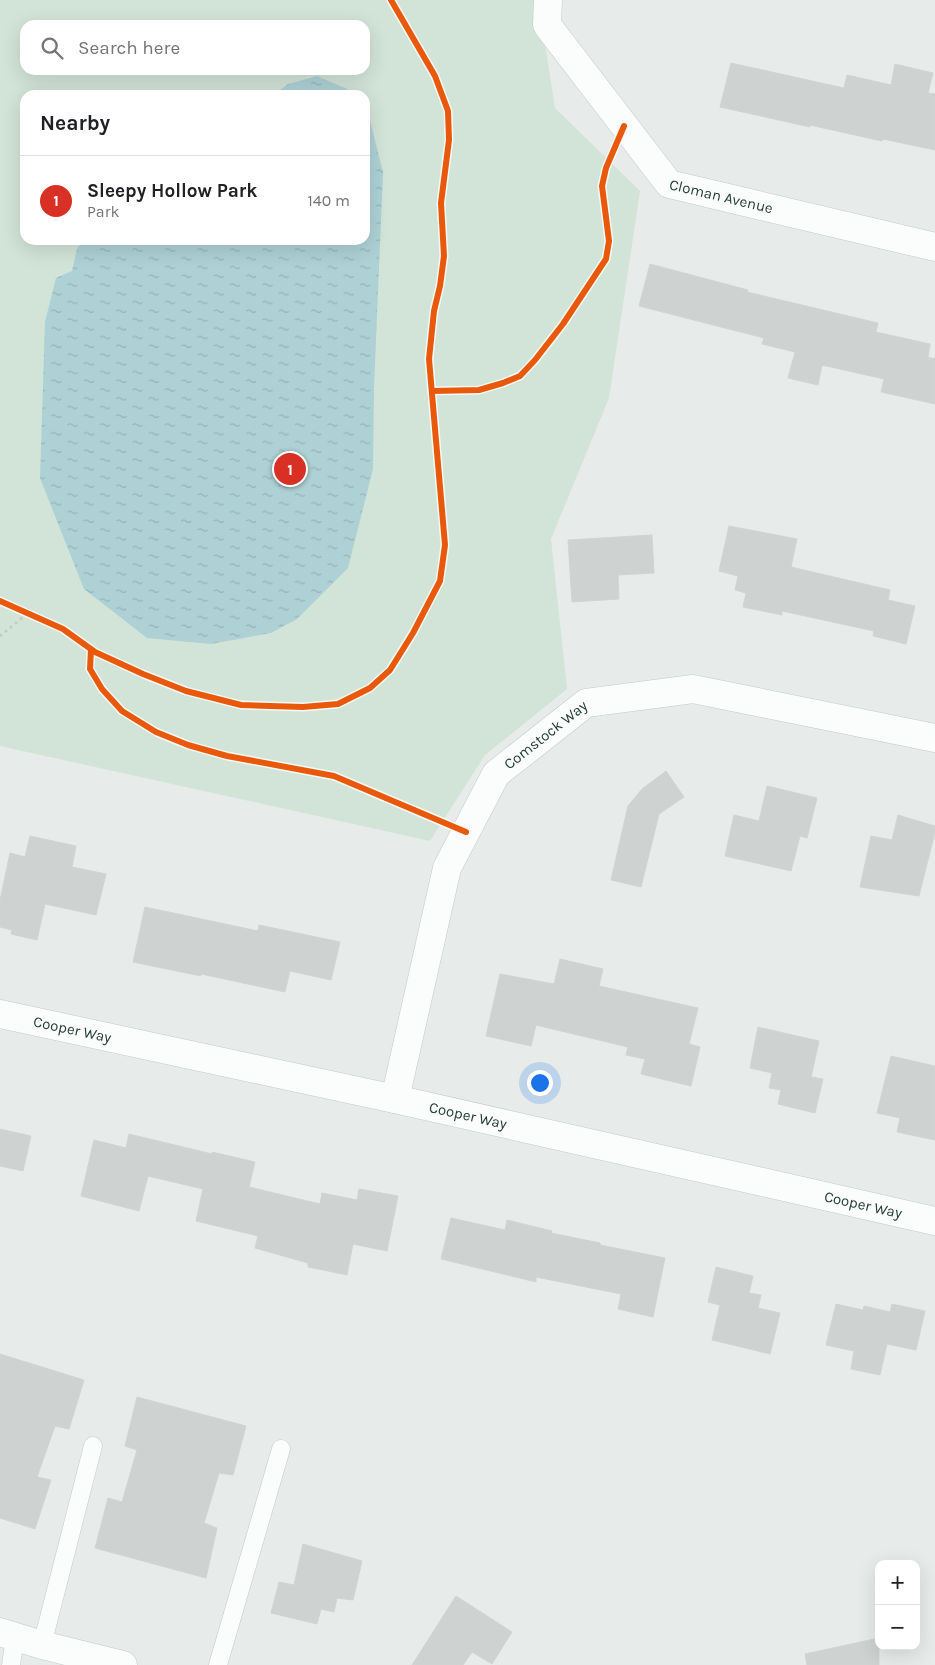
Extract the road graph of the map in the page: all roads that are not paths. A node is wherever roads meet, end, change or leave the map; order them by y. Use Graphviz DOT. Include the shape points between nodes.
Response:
graph roads {
  1 [pos="548,0"];
  2 [pos="935,247"];
  3 [pos="935,738"];
  4 [pos="0,1014"];
  5 [pos="395,1099"];
  6 [pos="935,1221"];
  7 [pos="93,1446"];
  8 [pos="281,1449"];
  9 [pos="8,1635"];
  10 [pos="42,1645"];
  11 [pos="11,1665"];
  12 [pos="123,1665"];
  13 [pos="218,1665"];
  1 -- 2 [label="street, Cloman Avenue" via="547,24 668,184"];
  3 -- 5 [label="street, Comstock Way" via="693,689 586,703 496,774 447,868"];
  4 -- 5 [label="street, Cooper Way"];
  5 -- 6 [label="street, Cooper Way"];
  7 -- 10 [label="lane"];
  8 -- 13 [label="lane"];
  9 -- 10 [label="street"];
  9 -- 11 [label="lane"];
  10 -- 12 [label="street"];
}
